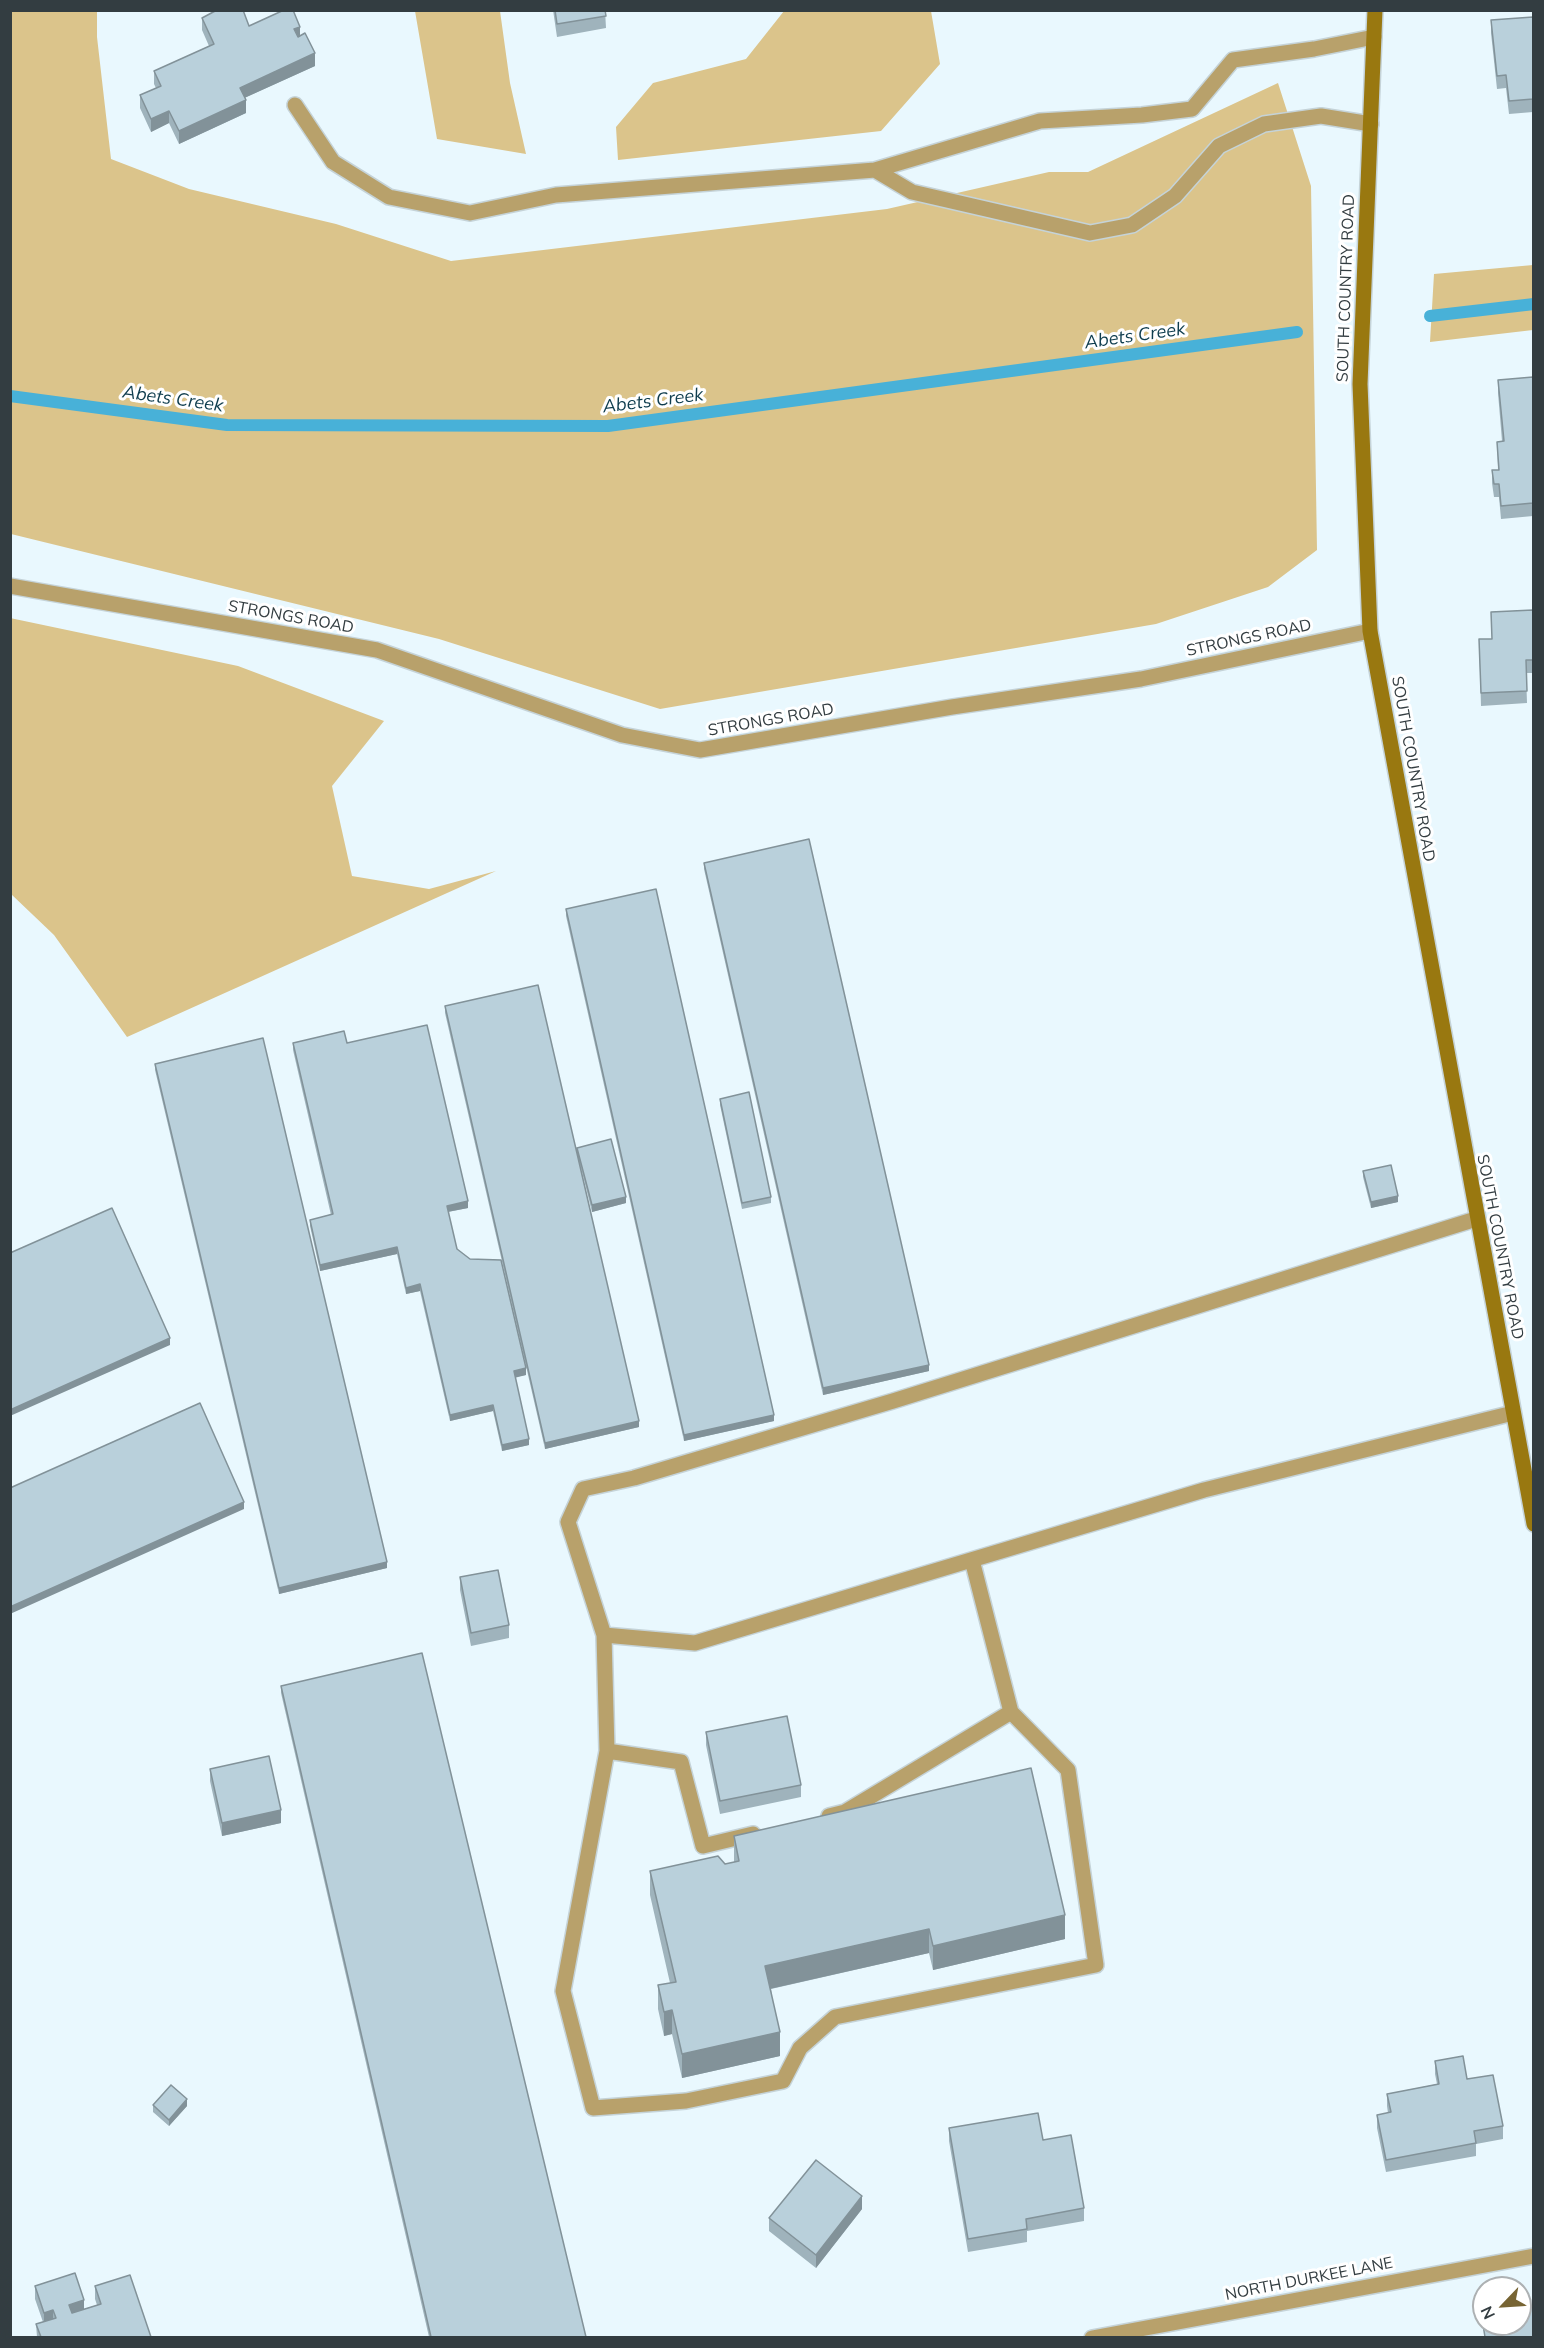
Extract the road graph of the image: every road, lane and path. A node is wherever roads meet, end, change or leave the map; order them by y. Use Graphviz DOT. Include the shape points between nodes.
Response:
graph roads {
  1 [pos="1375,10"];
  2 [pos="1374,38"];
  3 [pos="295,105"];
  4 [pos="1371,124"];
  5 [pos="875,170"];
  6 [pos="10,586"];
  7 [pos="1370,631"];
  8 [pos="1476,1219"];
  9 [pos="1513,1413"];
  10 [pos="1533,1524"];
  11 [pos="972,1560"];
  12 [pos="604,1635"];
  13 [pos="1011,1712"];
  14 [pos="608,1751"];
  15 [pos="812,1820"];
  16 [pos="768,1830"];
  17 [pos="1533,2256"];
  18 [pos="1092,2337"];
  1 -- 2 [label="main road, SOUTH COUNTRY ROAD"];
  2 -- 4 [label="main road, SOUTH COUNTRY ROAD"];
  2 -- 5 [label="street" via="1233,60 1192,109 1040,121"];
  3 -- 5 [label="street" via="333,162 342,168 389,197 470,213 556,195"];
  4 -- 5 [label="street" via="1322,116 1264,124 1219,146 1175,196 1132,225 1090,233 912,192"];
  4 -- 7 [label="main road, SOUTH COUNTRY ROAD" via="1360,384"];
  6 -- 7 [label="street, STRONGS ROAD" via="377,650 622,735 700,750 1141,679"];
  7 -- 8 [label="main road, SOUTH COUNTRY ROAD"];
  8 -- 9 [label="main road, SOUTH COUNTRY ROAD"];
  8 -- 12 [label="street" via="893,1401 634,1478 583,1489 568,1522"];
  9 -- 10 [label="main road, SOUTH COUNTRY ROAD"];
  9 -- 11 [label="street" via="1204,1490"];
  11 -- 12 [label="street" via="695,1643"];
  11 -- 13 [label="street"];
  12 -- 14 [label="street"];
  13 -- 14 [label="street" via="1068,1770 1096,1965 835,2017 800,2048 783,2081 686,2101 593,2108 563,1991"];
  13 -- 15 [label="street" via="844,1812"];
  14 -- 16 [label="street" via="681,1762 703,1846"];
  17 -- 18 [label="street, NORTH DURKEE LANE"];
}
